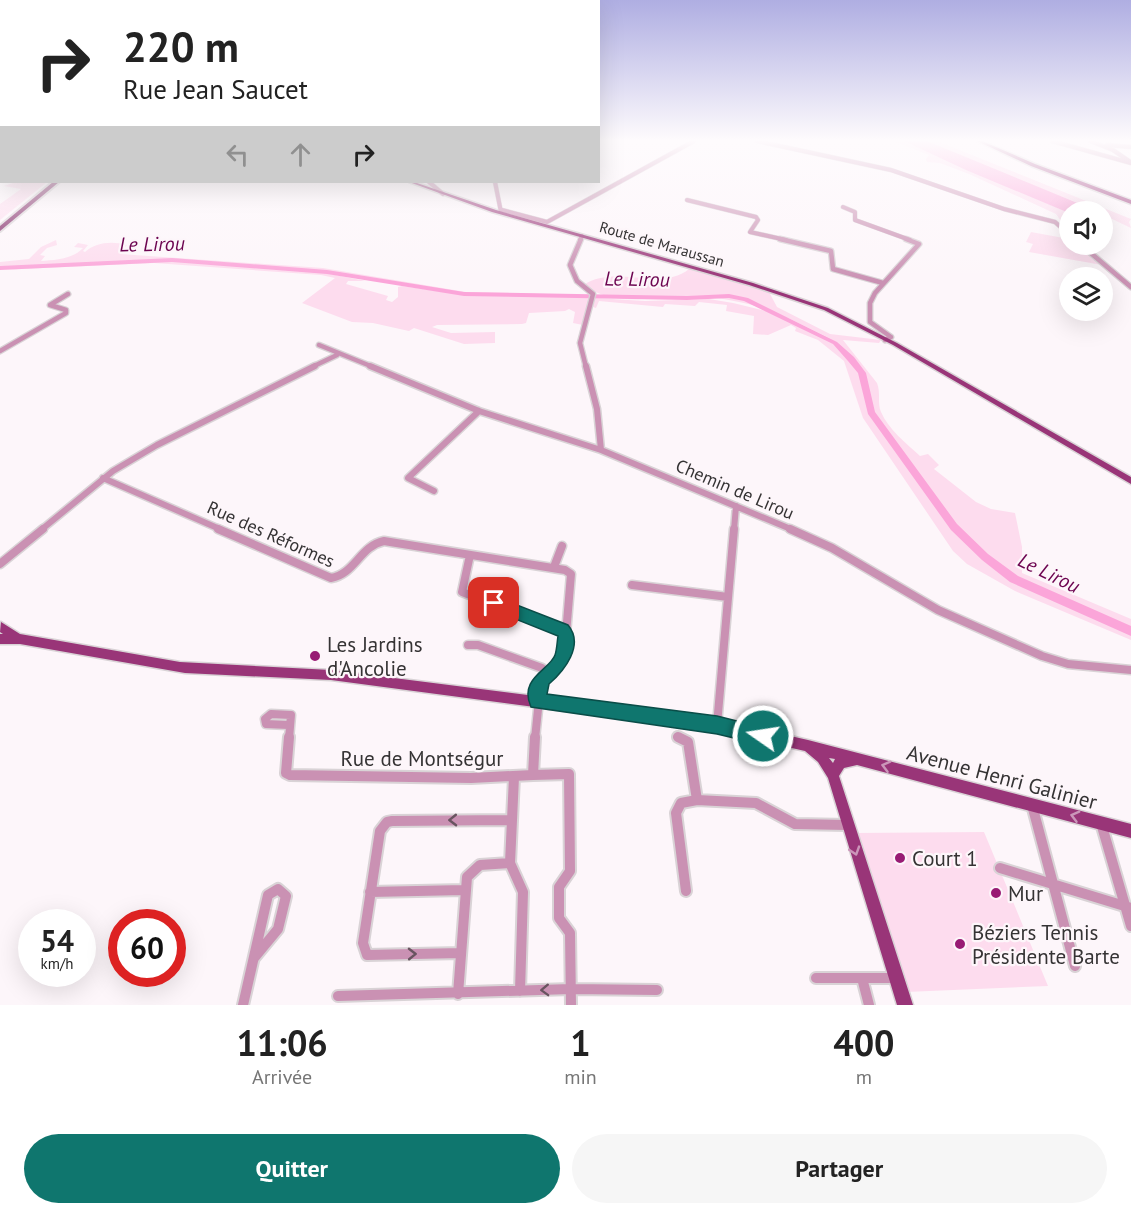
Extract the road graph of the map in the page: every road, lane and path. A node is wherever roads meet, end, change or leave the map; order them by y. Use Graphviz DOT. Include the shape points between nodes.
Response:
graph roads {
  1 [pos="46,188"];
  2 [pos="47,188"];
  3 [pos="427,188"];
  4 [pos="436,188"];
  5 [pos="496,188"];
  6 [pos="609,188"];
  7 [pos="944,188"];
  8 [pos="1094,188"];
  9 [pos="443,194"];
  10 [pos="687,200"];
  11 [pos="1131,202"];
  12 [pos="843,207"];
  13 [pos="501,212"];
  14 [pos="0,224"];
  15 [pos="1059,225"];
  16 [pos="0,229"];
  17 [pos="582,236"];
  18 [pos="1093,255"];
  19 [pos="883,283"];
  20 [pos="1131,287"];
  21 [pos="68,294"];
  22 [pos="886,340"];
  23 [pos="319,345"];
  24 [pos="0,351"];
  25 [pos="338,355"];
  26 [pos="479,411"];
  27 [pos="602,450"];
  28 [pos="103,478"];
  29 [pos="1131,482"];
  30 [pos="434,491"];
  31 [pos="736,506"];
  32 [pos="562,546"];
  33 [pos="470,555"];
  34 [pos="0,564"];
  35 [pos="554,567"];
  36 [pos="632,585"];
  37 [pos="728,597"];
  38 [pos="0,626"];
  39 [pos="566,634"];
  40 [pos="0,639"];
  41 [pos="20,639"];
  42 [pos="468,645"];
  43 [pos="1131,670"];
  44 [pos="548,674"];
  45 [pos="537,701"];
  46 [pos="288,725"];
  47 [pos="717,725"];
  48 [pos="678,737"];
  49 [pos="808,746"];
  50 [pos="862,760"];
  51 [pos="533,775"];
  52 [pos="832,775"];
  53 [pos="514,777"];
  54 [pos="697,800"];
  55 [pos="1032,805"];
  56 [pos="512,820"];
  57 [pos="1101,823"];
  58 [pos="847,825"];
  59 [pos="1131,831"];
  60 [pos="510,863"];
  61 [pos="1000,868"];
  62 [pos="1054,885"];
  63 [pos="464,890"];
  64 [pos="686,891"];
  65 [pos="370,892"];
  66 [pos="1128,907"];
  67 [pos="1131,926"];
  68 [pos="461,953"];
  69 [pos="254,958"];
  70 [pos="1074,966"];
  71 [pos="816,978"];
  72 [pos="862,978"];
  73 [pos="896,978"];
  74 [pos="571,989"];
  75 [pos="657,990"];
  76 [pos="520,991"];
  77 [pos="458,994"];
  78 [pos="338,996"];
  79 [pos="243,1005"];
  80 [pos="571,1005"];
  81 [pos="869,1005"];
  82 [pos="905,1005"];
  1 -- 14 [label="highway"];
  2 -- 16 [label="highway"];
  3 -- 9 [label="main road, Route de Maraussan"];
  4 -- 9 [label="street"];
  5 -- 13 [label="street"];
  6 -- 13 [label="street" via="547,222"];
  7 -- 15 [label="street"];
  8 -- 11 [label="main road"];
  9 -- 13 [label="main road, Route de Maraussan"];
  10 -- 19 [label="street" via="756,217 758,220 750,231 831,251 833,269"];
  12 -- 19 [label="street" via="855,212 855,220 919,244"];
  13 -- 17 [label="main road, Route de Maraussan"];
  17 -- 22 [label="main road, Route de Maraussan" via="803,301"];
  17 -- 27 [label="street" via="570,266 592,297 580,343 597,409"];
  18 -- 20 [label="street"];
  19 -- 22 [label="street" via="870,303 870,322 891,337"];
  21 -- 24 [label="street" via="50,305 66,313"];
  22 -- 29 [label="main road, Route de Maraussan"];
  23 -- 25 [label="street, Chemin de Lirou"];
  25 -- 26 [label="street, Chemin de Lirou"];
  25 -- 28 [label="street" via="157,445"];
  26 -- 27 [label="street, Chemin de Lirou"];
  26 -- 30 [label="street" via="408,478"];
  27 -- 31 [label="street, Chemin de Lirou"];
  28 -- 33 [label="street, Rue des Réformes" via="331,578 342,576 368,545 378,541"];
  28 -- 34 [label="street"];
  31 -- 37 [label="street"];
  31 -- 43 [label="street, Chemin de Lirou" via="832,548 938,610 1021,647 1068,664"];
  32 -- 35 [label="street"];
  33 -- 35 [label="street, Rue des Réformes"];
  33 -- 39 [label="street" via="462,592"];
  35 -- 39 [label="street" via="571,574"];
  36 -- 37 [label="street"];
  37 -- 47 [label="street"];
  38 -- 41 [label="main road"];
  39 -- 44 [label="street" via="564,656"];
  40 -- 41 [label="main road"];
  41 -- 45 [label="main road, Avenue Henri Galinier" via="180,667 244,674 358,678"];
  42 -- 44 [label="street" via="542,668"];
  44 -- 45 [label="street" via="541,680"];
  45 -- 47 [label="main road, Avenue Henri Galinier"];
  45 -- 51 [label="street"];
  46 -- 53 [label="street, Rue de Montségur" via="286,773 290,775"];
  47 -- 49 [label="main road, Avenue Henri Galinier"];
  48 -- 54 [label="street" via="688,742"];
  49 -- 50 [label="main road, Avenue Henri Galinier"];
  49 -- 52 [label="main road" via="822,758"];
  50 -- 52 [label="main road" via="840,762"];
  55 -- 50 [label="main road, Avenue Henri Galinier, one-way"];
  51 -- 53 [label="street, Rue de Montségur"];
  51 -- 74 [label="street, Rue de Montségur" via="569,774 570,871 559,887 559,918 570,933"];
  52 -- 58 [label="main road"];
  53 -- 56 [label="street"];
  54 -- 58 [label="street" via="756,802 795,824"];
  54 -- 64 [label="street" via="681,803 676,813"];
  57 -- 55 [label="main road, Avenue Henri Galinier, one-way"];
  55 -- 62 [label="street"];
  56 -- 60 [label="street"];
  56 -- 65 [label="street, one-way" via="387,822 380,831"];
  57 -- 59 [label="main road, Avenue Henri Galinier"];
  57 -- 66 [label="street"];
  58 -- 73 [label="main road, one-way"];
  60 -- 63 [label="street" via="475,868 467,877"];
  60 -- 76 [label="street" via="523,892"];
  61 -- 62 [label="street"];
  62 -- 66 [label="street"];
  62 -- 70 [label="street"];
  63 -- 65 [label="street"];
  63 -- 68 [label="street"];
  65 -- 68 [label="street, one-way" via="364,952 367,956"];
  66 -- 67 [label="street"];
  68 -- 77 [label="street"];
  69 -- 69 [label="street" via="279,929 286,897 278,890 268,895"];
  69 -- 79 [label="street"];
  71 -- 72 [label="street"];
  72 -- 73 [label="street"];
  72 -- 81 [label="street"];
  73 -- 82 [label="main road"];
  74 -- 75 [label="street"];
  74 -- 76 [label="street, one-way"];
  74 -- 80 [label="street"];
  76 -- 77 [label="street"];
  77 -- 78 [label="street"];
}
